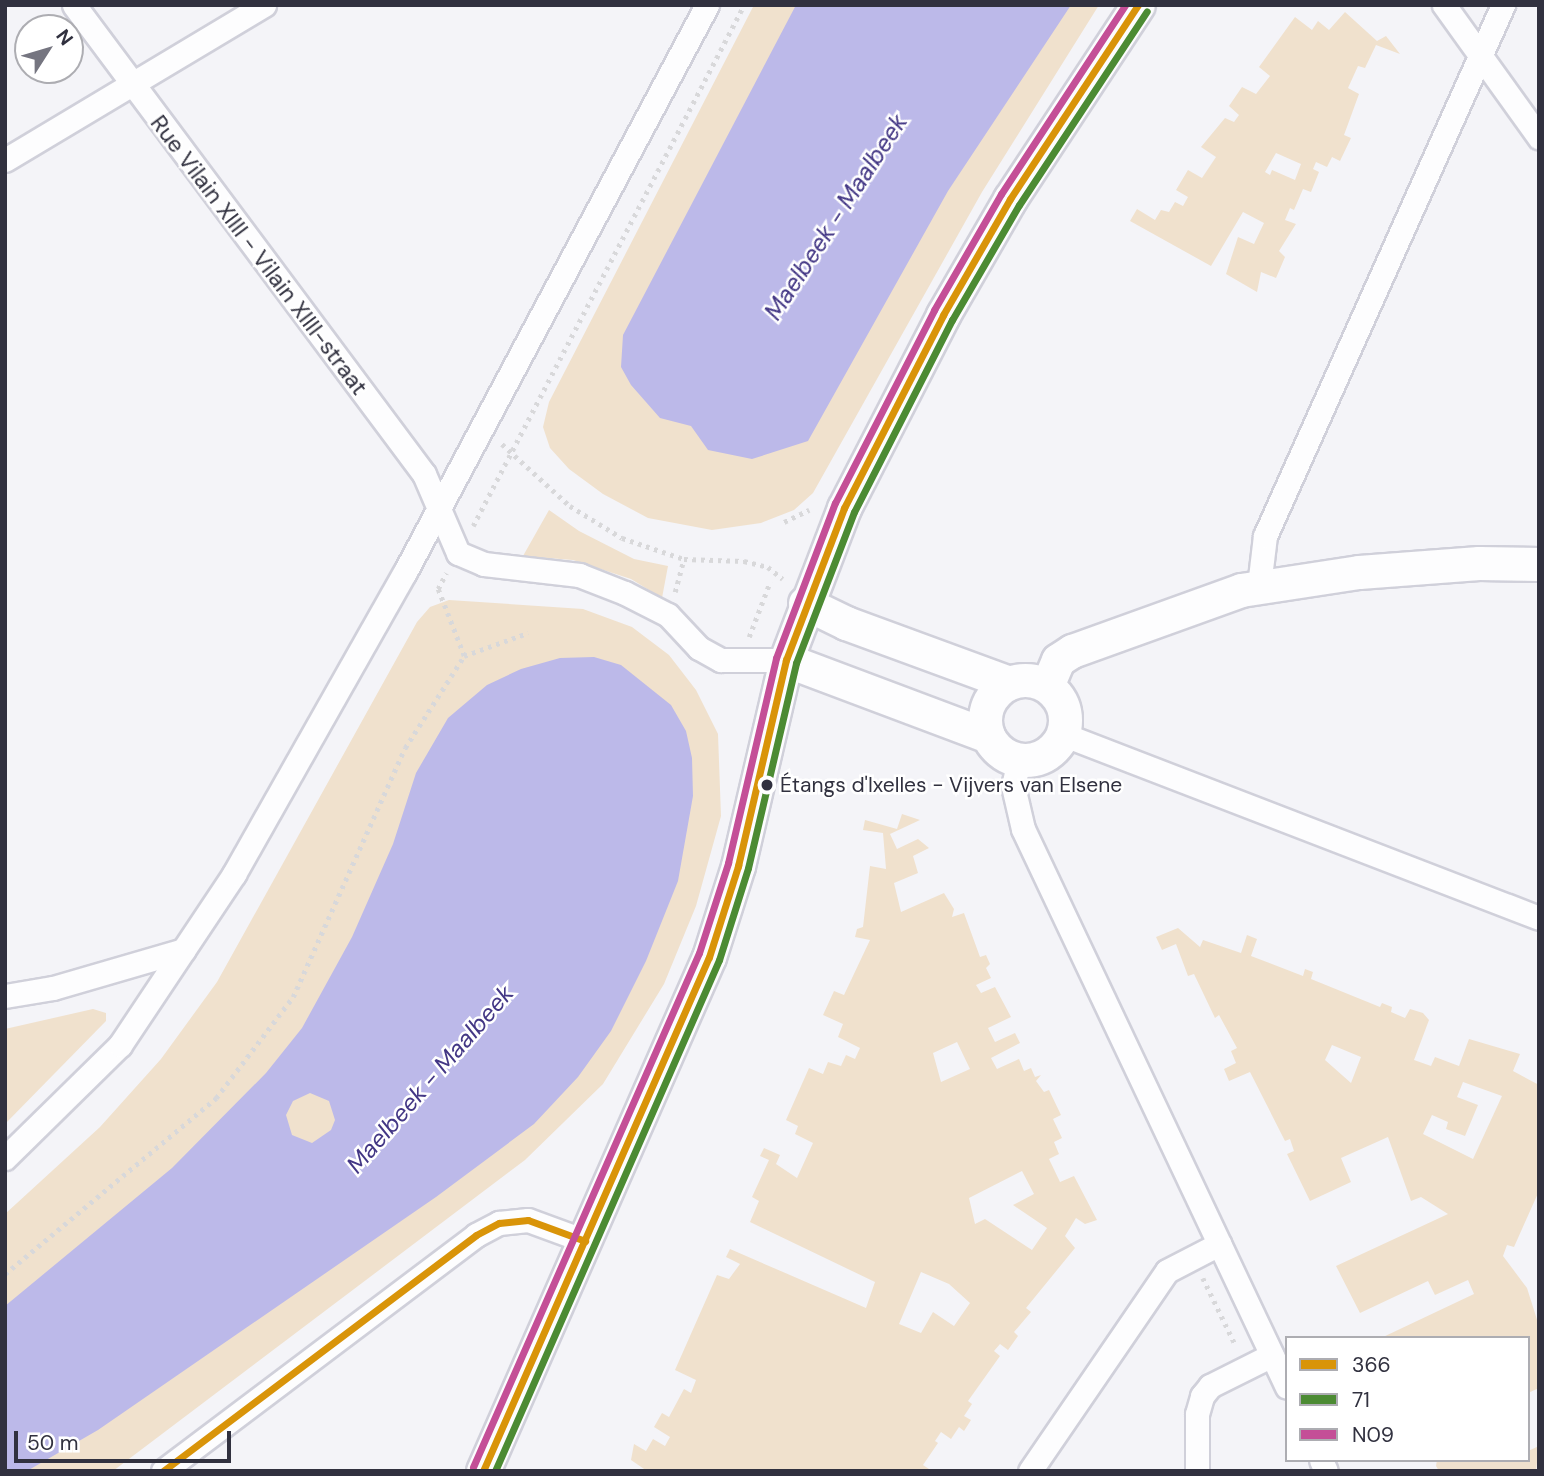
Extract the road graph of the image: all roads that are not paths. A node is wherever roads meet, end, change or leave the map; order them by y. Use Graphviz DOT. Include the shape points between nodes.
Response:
graph roads {
  1 [pos="74,5"];
  2 [pos="264,5"];
  3 [pos="706,5"];
  4 [pos="1138,5"];
  5 [pos="1444,5"];
  6 [pos="1503,5"];
  7 [pos="1479,55"];
  8 [pos="134,86"];
  9 [pos="1539,137"];
  10 [pos="5,160"];
  11 [pos="441,506"];
  12 [pos="1539,564"];
  13 [pos="1259,586"];
  14 [pos="805,603"];
  15 [pos="786,660"];
  16 [pos="1009,683"];
  17 [pos="1047,686"];
  18 [pos="1062,734"];
  19 [pos="988,736"];
  20 [pos="1019,760"];
  21 [pos="1539,918"];
  22 [pos="184,950"];
  23 [pos="5,996"];
  24 [pos="5,1158"];
  25 [pos="585,1241"];
  26 [pos="1219,1244"];
  27 [pos="1272,1355"];
  28 [pos="1285,1383"];
  29 [pos="163,1471"];
  30 [pos="483,1471"];
  31 [pos="1030,1471"];
  32 [pos="1197,1471"];
  1 -- 8 [label="street, Rue Vilain XIIII - Vilain XIIII-straat"];
  2 -- 8 [label="street"];
  3 -- 11 [label="street"];
  4 -- 14 [label="main road" via="1046,141 943,315 844,508"];
  5 -- 7 [label="street"];
  6 -- 7 [label="street"];
  7 -- 9 [label="street"];
  7 -- 13 [label="street" via="1265,536"];
  8 -- 10 [label="street"];
  8 -- 11 [label="street, Rue Vilain XIIII - Vilain XIIII-straat" via="424,474"];
  11 -- 15 [label="street, Rue Vilain XIIII - Vilain XIIII-straat" via="448,537 458,553 484,564 579,575 625,593 668,615 699,648 721,660"];
  11 -- 22 [label="street" via="285,789"];
  12 -- 13 [label="main road" via="1479,563"];
  13 -- 17 [label="main road" via="1100,637 1058,660"];
  14 -- 15 [label="main road"];
  14 -- 16 [label="main road" via="846,623"];
  15 -- 19 [label="main road"];
  15 -- 25 [label="main road" via="738,866 709,957"];
  16 -- 17 [label="main road" via="1022,680"];
  16 -- 19 [label="main road" via="987,705"];
  17 -- 18 [label="main road" via="1064,713"];
  18 -- 20 [label="main road" via="1045,755"];
  18 -- 21 [label="street"];
  19 -- 20 [label="main road" via="1006,756"];
  20 -- 26 [label="street" via="1013,786 1023,829"];
  22 -- 23 [label="street" via="53,988"];
  22 -- 24 [label="street" via="120,1045"];
  25 -- 29 [label="street" via="528,1220 487,1229"];
  25 -- 30 [label="main road"];
  26 -- 27 [label="street"];
  26 -- 31 [label="street" via="1167,1271"];
  27 -- 28 [label="street"];
  27 -- 32 [label="street" via="1210,1386 1202,1396 1197,1414"];
}
